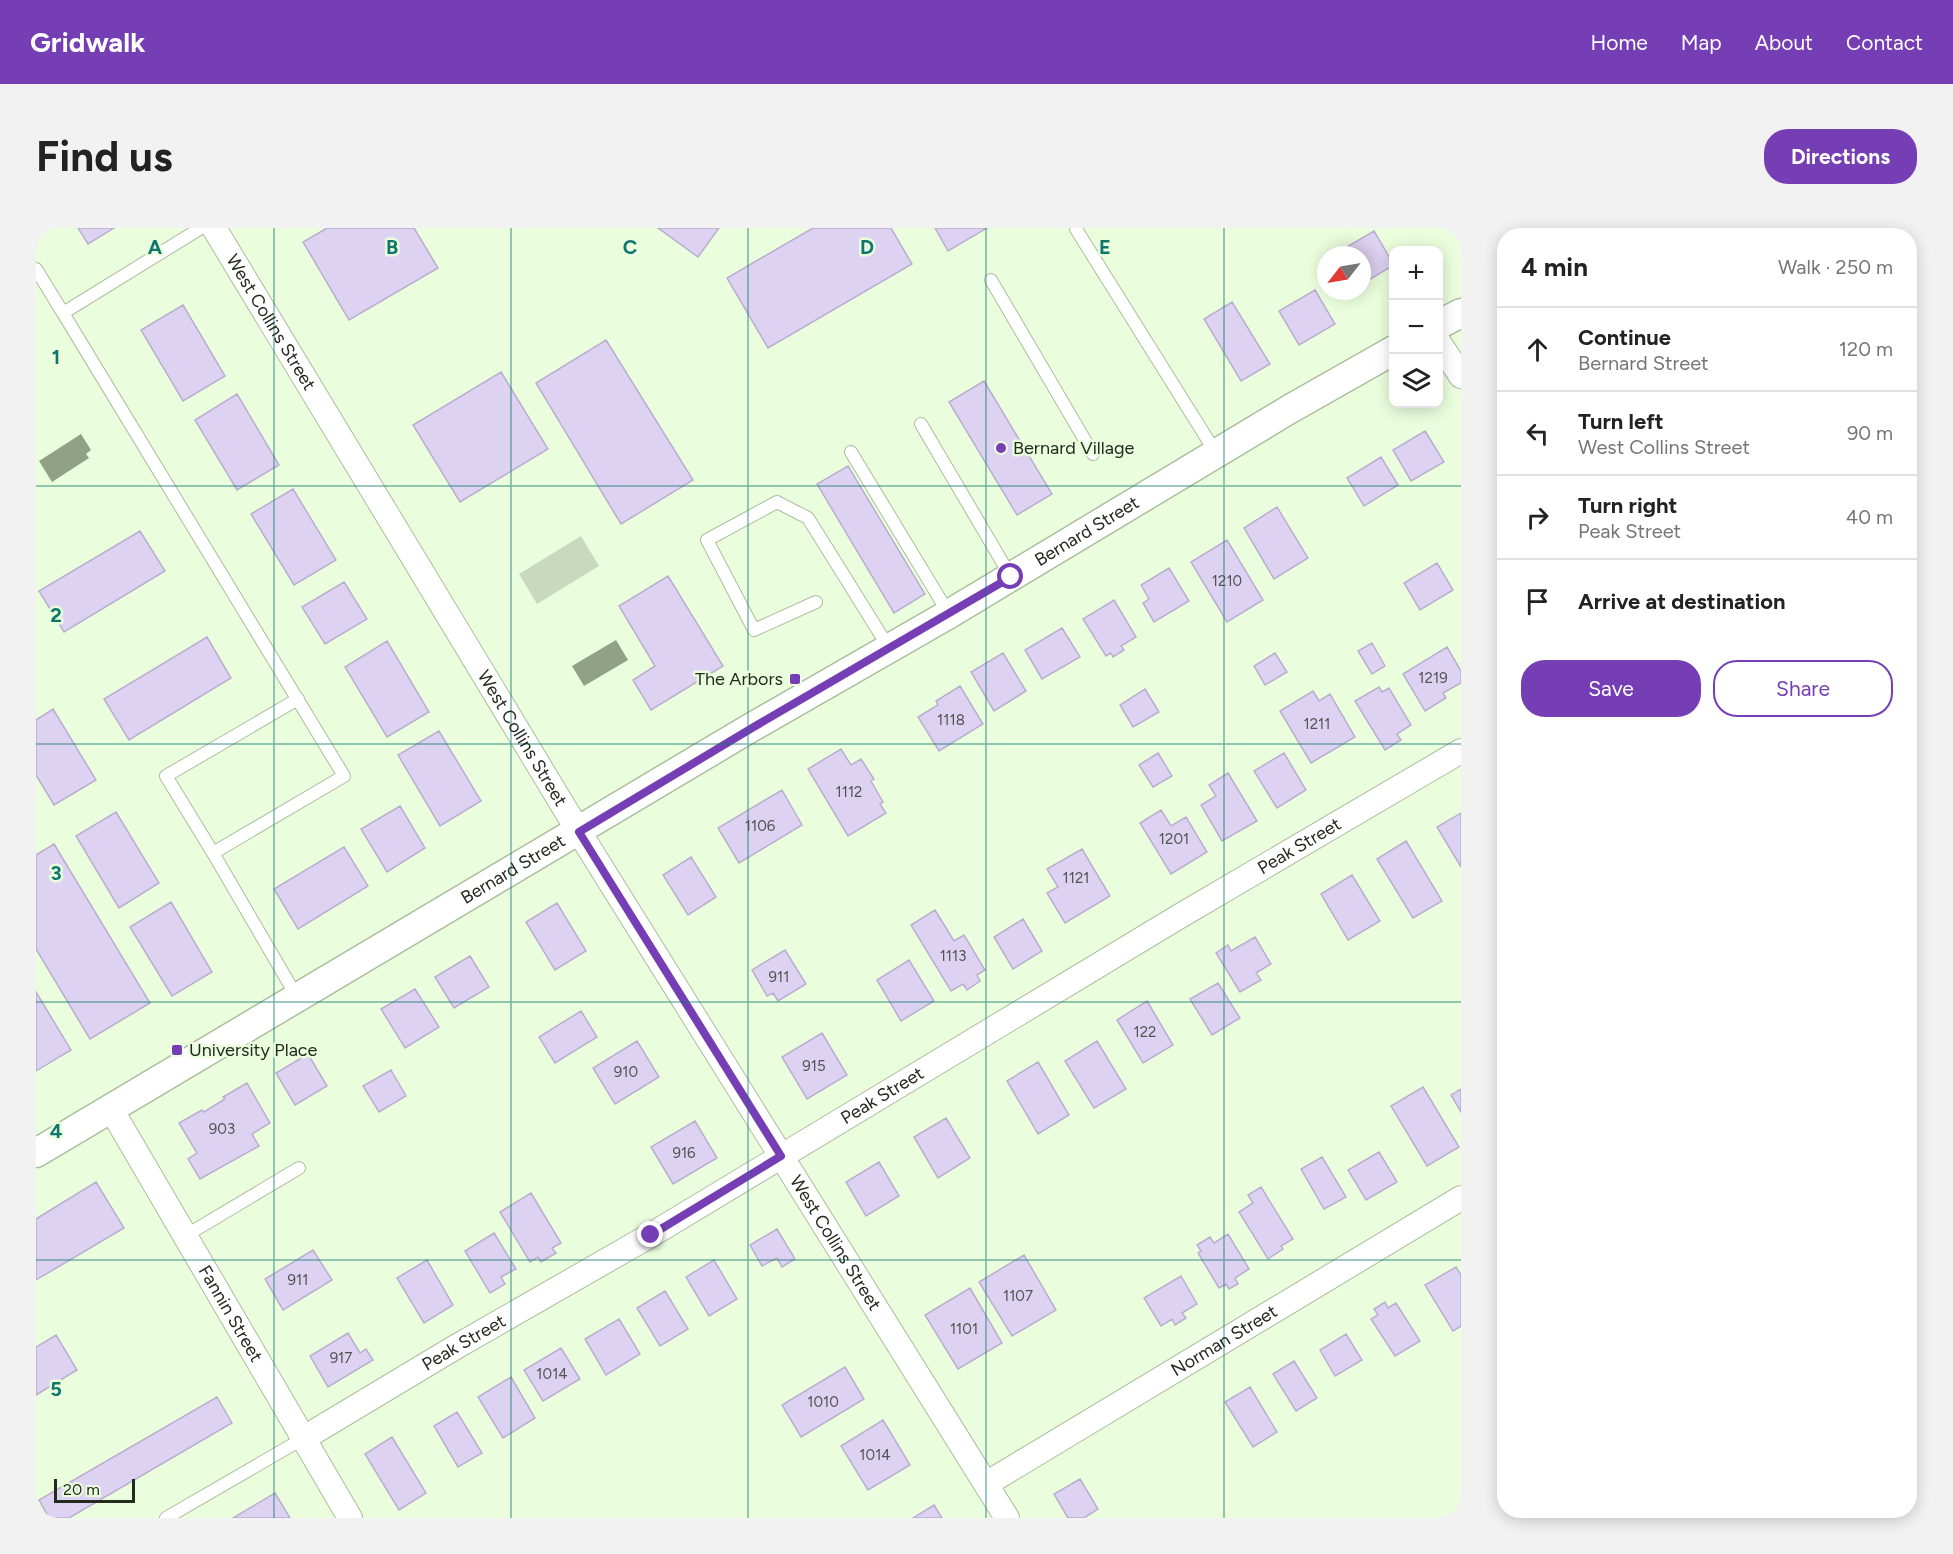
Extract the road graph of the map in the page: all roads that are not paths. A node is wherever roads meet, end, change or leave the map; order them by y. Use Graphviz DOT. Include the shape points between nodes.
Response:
graph roads {
  1 [pos="201,228"];
  2 [pos="214,228"];
  3 [pos="1076,229"];
  4 [pos="36,269"];
  5 [pos="991,280"];
  6 [pos="63,313"];
  7 [pos="1461,313"];
  8 [pos="1443,322"];
  9 [pos="1443,349"];
  10 [pos="1389,353"];
  11 [pos="1461,376"];
  12 [pos="921,424"];
  13 [pos="851,452"];
  14 [pos="1216,453"];
  15 [pos="1093,454"];
  16 [pos="1011,577"];
  17 [pos="816,602"];
  18 [pos="949,614"];
  19 [pos="889,648"];
  20 [pos="298,699"];
  21 [pos="1461,751"];
  22 [pos="579,832"];
  23 [pos="213,853"];
  24 [pos="297,997"];
  25 [pos="111,1109"];
  26 [pos="36,1153"];
  27 [pos="781,1156"];
  28 [pos="299,1168"];
  29 [pos="1461,1198"];
  30 [pos="185,1236"];
  31 [pos="304,1438"];
  32 [pos="986,1484"];
  33 [pos="166,1518"];
  34 [pos="350,1518"];
  35 [pos="1007,1518"];
  1 -- 6 [label="lane"];
  2 -- 22 [label="street, West Collins Street"];
  3 -- 14 [label="lane"];
  4 -- 6 [label="lane"];
  5 -- 15 [label="lane"];
  6 -- 20 [label="lane"];
  7 -- 8 [label="street"];
  9 -- 11 [label="street"];
  10 -- 14 [label="street, Bernard Street"];
  12 -- 16 [label="lane"];
  13 -- 18 [label="lane"];
  14 -- 16 [label="street, Bernard Street"];
  16 -- 18 [label="street, Bernard Street"];
  17 -- 19 [label="lane" via="754,630 707,540 777,502 808,518"];
  18 -- 19 [label="street, Bernard Street"];
  19 -- 22 [label="street, Bernard Street"];
  20 -- 23 [label="lane" via="344,776"];
  20 -- 23 [label="lane" via="166,776"];
  21 -- 27 [label="street, Peak Street"];
  22 -- 24 [label="street, Bernard Street"];
  22 -- 27 [label="street, West Collins Street"];
  23 -- 24 [label="lane"];
  24 -- 25 [label="street, Bernard Street"];
  25 -- 26 [label="street, Bernard Street"];
  25 -- 30 [label="street, Fannin Street"];
  27 -- 31 [label="street, Peak Street"];
  27 -- 32 [label="street, West Collins Street"];
  28 -- 30 [label="lane"];
  29 -- 32 [label="street, Norman Street"];
  30 -- 31 [label="street, Fannin Street"];
  31 -- 33 [label="lane"];
  31 -- 34 [label="street, Fannin Street"];
  32 -- 35 [label="street, West Collins Street"];
}
